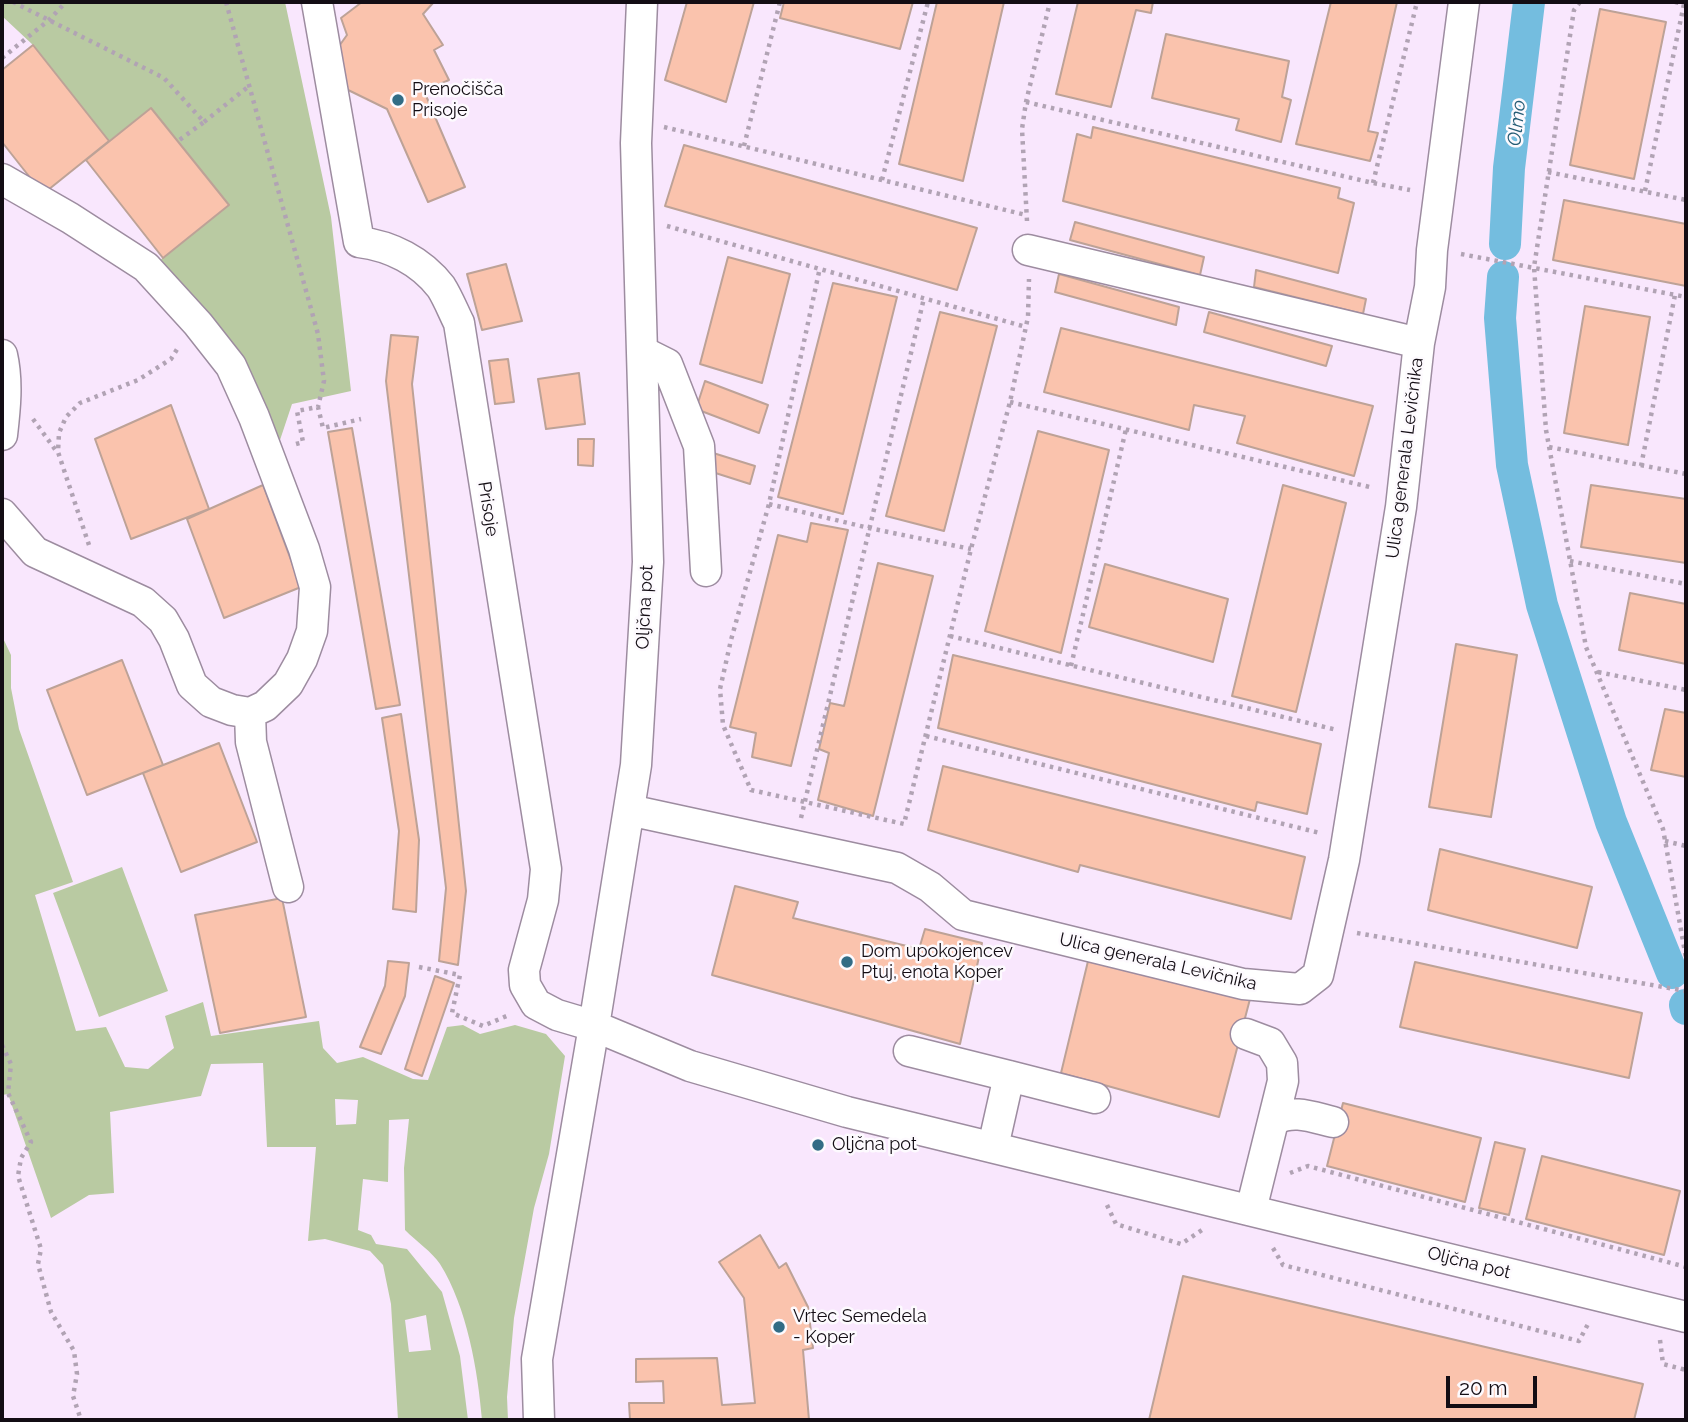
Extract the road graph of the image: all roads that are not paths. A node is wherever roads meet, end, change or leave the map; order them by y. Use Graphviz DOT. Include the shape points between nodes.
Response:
graph roads {
  1 [pos="317,2"];
  2 [pos="642,2"];
  3 [pos="1464,2"];
  4 [pos="2,179"];
  5 [pos="1028,250"];
  6 [pos="1419,343"];
  7 [pos="643,352"];
  8 [pos="2,355"];
  9 [pos="2,435"];
  10 [pos="2,514"];
  11 [pos="706,571"];
  12 [pos="250,713"];
  13 [pos="629,810"];
  14 [pos="288,887"];
  15 [pos="594,1026"];
  16 [pos="1246,1034"];
  17 [pos="909,1051"];
  18 [pos="1009,1076"];
  19 [pos="1095,1098"];
  20 [pos="1274,1120"];
  21 [pos="1333,1122"];
  22 [pos="993,1147"];
  23 [pos="1254,1198"];
  24 [pos="1686,1317"];
  25 [pos="539,1420"];
  1 -- 15 [label="street, Prisoje" via="359,242 390,248 418,265 441,288 459,323 546,869 543,900 524,970 525,985 536,1004"];
  2 -- 7 [label="street, Oljčna pot" via="636,120"];
  3 -- 6 [label="street, Ulica generala Levičnika" via="1430,287"];
  4 -- 12 [label="street" via="146,267 231,366 304,549 314,587 313,631 302,659 288,684 265,706"];
  5 -- 6 [label="street, Ulica generala Levičnika"];
  6 -- 13 [label="street, Ulica generala Levičnika" via="1402,494 1348,840 1318,975 1300,989 1243,984 963,915 930,887 897,868"];
  7 -- 11 [label="street" via="667,364 699,446"];
  7 -- 13 [label="street, Oljčna pot" via="648,562 636,765"];
  8 -- 9 [label="street"];
  10 -- 12 [label="street" via="35,552 143,602 163,620 192,685 211,702"];
  12 -- 14 [label="street" via="251,742"];
  13 -- 15 [label="street, Oljčna pot"];
  15 -- 22 [label="street, Oljčna pot" via="690,1066 761,1088"];
  15 -- 25 [label="street, Oljčna pot" via="537,1359"];
  16 -- 20 [label="street" via="1270,1042 1282,1063 1283,1082"];
  17 -- 18 [label="street"];
  18 -- 19 [label="street"];
  18 -- 22 [label="street"];
  20 -- 21 [label="street" via="1284,1114 1300,1114"];
  20 -- 23 [label="street"];
  22 -- 23 [label="street, Oljčna pot"];
  23 -- 24 [label="street, Oljčna pot"];
}
